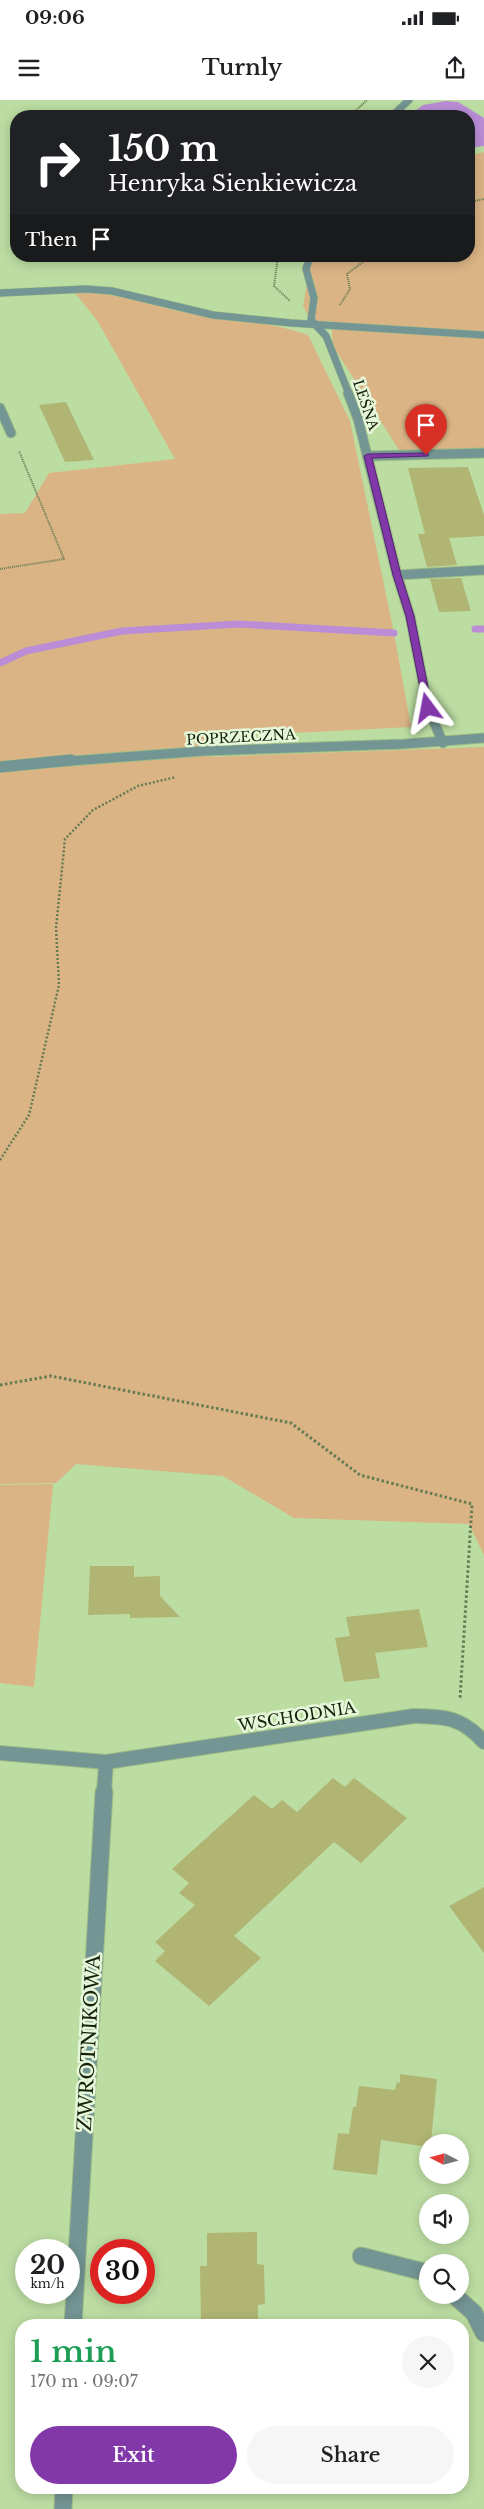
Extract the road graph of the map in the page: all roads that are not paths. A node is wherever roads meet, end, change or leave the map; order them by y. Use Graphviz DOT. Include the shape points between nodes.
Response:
graph roads {
  1 [pos="409,100"];
  2 [pos="398,110"];
  3 [pos="308,262"];
  4 [pos="0,293"];
  5 [pos="312,322"];
  6 [pos="484,335"];
  7 [pos="0,408"];
  8 [pos="12,433"];
  9 [pos="484,453"];
  10 [pos="368,456"];
  11 [pos="484,570"];
  12 [pos="397,575"];
  13 [pos="484,738"];
  14 [pos="443,742"];
  15 [pos="0,767"];
  16 [pos="484,1742"];
  17 [pos="0,1753"];
  18 [pos="106,1762"];
  19 [pos="361,2256"];
  20 [pos="419,2271"];
  21 [pos="464,2304"];
  22 [pos="73,2319"];
  23 [pos="484,2333"];
  24 [pos="63,2494"];
  25 [pos="62,2509"];
  1 -- 2 [label="street"];
  3 -- 5 [label="street" via="306,269 314,298"];
  4 -- 5 [label="street" via="112,291 213,315"];
  5 -- 6 [label="street"];
  5 -- 10 [label="street, LEŚNA" via="326,336 358,419"];
  7 -- 8 [label="street"];
  9 -- 10 [label="street"];
  10 -- 12 [label="street, LEŚNA"];
  11 -- 12 [label="street"];
  12 -- 14 [label="street, LEŚNA" via="410,616 428,708"];
  13 -- 14 [label="street, POPRZECZNA"];
  14 -- 15 [label="street, POPRZECZNA" via="87,758"];
  16 -- 18 [label="street, WSCHODNIA" via="459,1719 414,1716"];
  17 -- 18 [label="street, WSCHODNIA"];
  18 -- 22 [label="street, ZWROTNIKOWA"];
  19 -- 20 [label="street"];
  21 -- 23 [label="street" via="474,2313"];
  24 -- 25 [label="street"];
}
